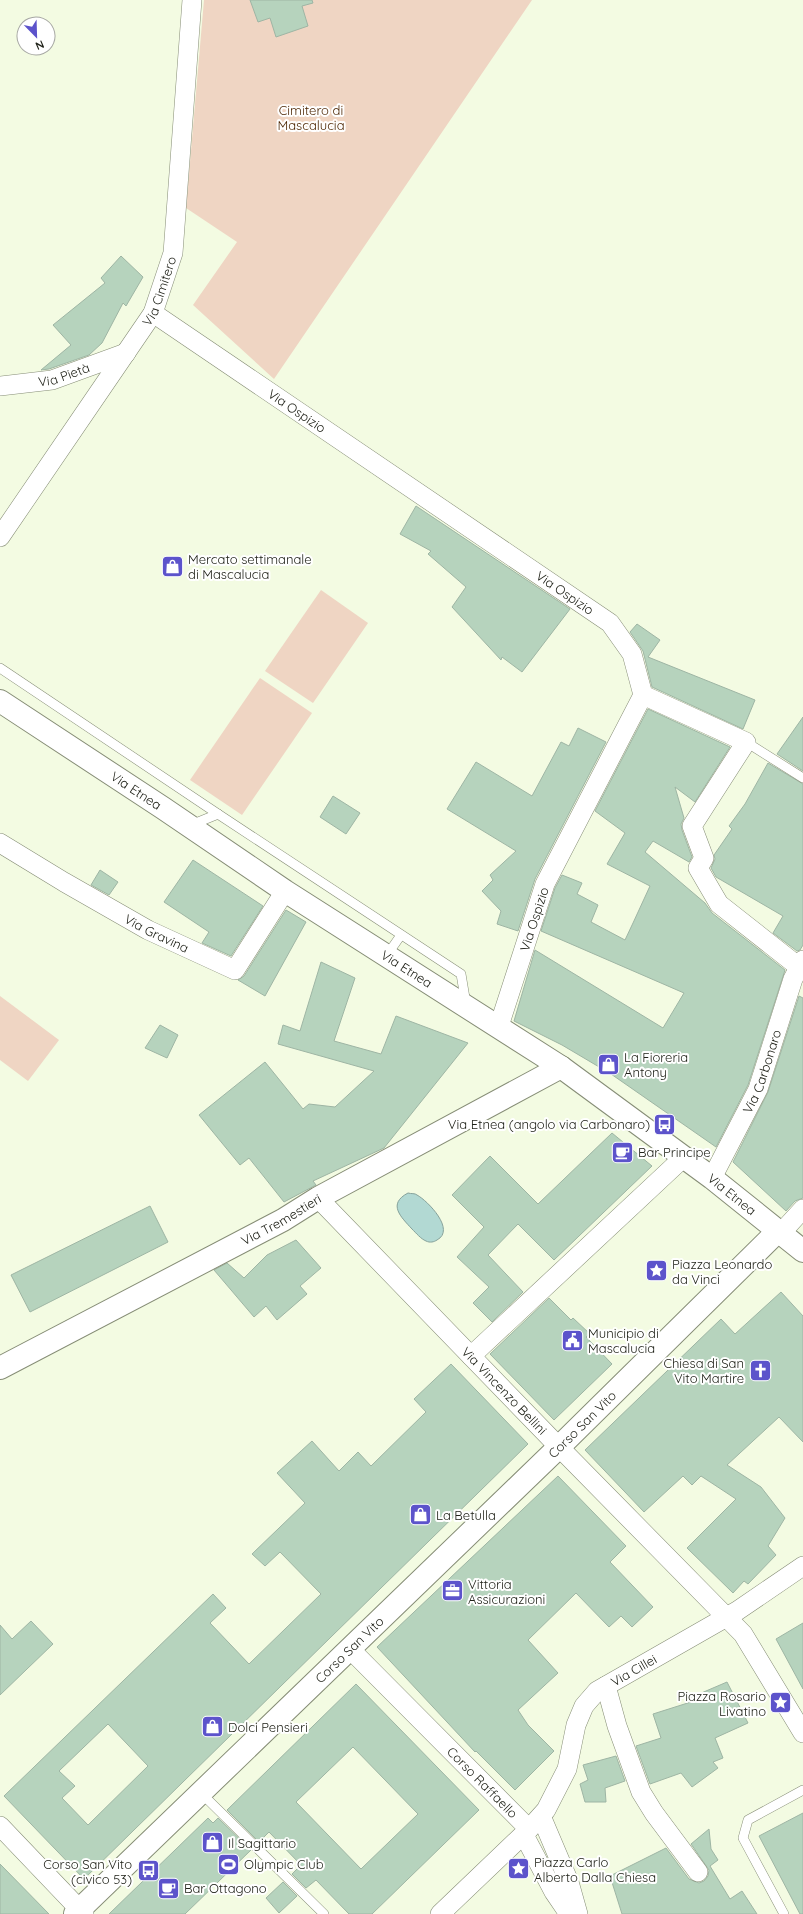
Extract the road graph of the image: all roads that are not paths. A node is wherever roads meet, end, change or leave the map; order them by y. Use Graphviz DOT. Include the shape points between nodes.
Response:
graph roads {
  1 [pos="192,0"];
  2 [pos="153,313"];
  3 [pos="126,353"];
  4 [pos="0,386"];
  5 [pos="0,537"];
  6 [pos="0,668"];
  7 [pos="643,695"];
  8 [pos="0,701"];
  9 [pos="746,742"];
  10 [pos="803,778"];
  11 [pos="218,814"];
  12 [pos="189,826"];
  13 [pos="0,843"];
  14 [pos="285,891"];
  15 [pos="401,935"];
  16 [pos="387,955"];
  17 [pos="800,972"];
  18 [pos="467,1006"];
  19 [pos="499,1026"];
  20 [pos="561,1067"];
  21 [pos="684,1157"];
  22 [pos="712,1178"];
  23 [pos="318,1198"];
  24 [pos="803,1209"];
  25 [pos="779,1232"];
  26 [pos="803,1251"];
  27 [pos="471,1356"];
  28 [pos="0,1368"];
  29 [pos="559,1447"];
  30 [pos="803,1566"];
  31 [pos="727,1616"];
  32 [pos="350,1649"];
  33 [pos="606,1686"];
  34 [pos="803,1733"];
  35 [pos="803,1790"];
  36 [pos="201,1793"];
  37 [pos="0,1826"];
  38 [pos="531,1827"];
  39 [pos="698,1872"];
  40 [pos="80,1913"];
  41 [pos="324,1914"];
  42 [pos="440,1914"];
  43 [pos="569,1914"];
  44 [pos="578,1914"];
  45 [pos="784,1914"];
  1 -- 2 [label="street, Via Cimitero" via="173,252"];
  2 -- 3 [label="street, Via Cimitero"];
  2 -- 7 [label="street, Via Ospizio" via="610,624 632,654"];
  3 -- 4 [label="street, Via Pietà" via="52,380"];
  3 -- 5 [label="street, Via Cimitero"];
  6 -- 11 [label="lane"];
  7 -- 9 [label="street"];
  7 -- 19 [label="street, Via Ospizio" via="545,884"];
  8 -- 12 [label="main road, Via Etnea"];
  9 -- 10 [label="lane"];
  9 -- 17 [label="street" via="692,826 704,858 698,868 719,904"];
  11 -- 12 [label="lane"];
  11 -- 15 [label="lane"];
  12 -- 14 [label="main road, Via Etnea"];
  13 -- 14 [label="street, Via Gravina" via="148,930 235,970"];
  14 -- 16 [label="main road, Via Etnea"];
  15 -- 16 [label="lane"];
  15 -- 18 [label="lane" via="461,974"];
  16 -- 18 [label="main road, Via Etnea"];
  17 -- 22 [label="street, Via Carbonaro" via="758,1089"];
  18 -- 19 [label="main road, Via Etnea"];
  19 -- 20 [label="main road, Via Etnea"];
  20 -- 21 [label="main road, Via Etnea"];
  20 -- 23 [label="main road, Via Tremestieri"];
  21 -- 22 [label="main road, Via Etnea"];
  21 -- 27 [label="street"];
  22 -- 25 [label="main road, Via Etnea"];
  23 -- 27 [label="street, Via Vincenzo Bellini"];
  23 -- 28 [label="main road, Via Tremestieri" via="283,1220"];
  24 -- 25 [label="street"];
  25 -- 26 [label="main road, Via Etnea"];
  25 -- 29 [label="main road, Corso San Vito"];
  27 -- 29 [label="street, Via Vincenzo Bellini"];
  29 -- 31 [label="street, Via Vincenzo Bellini"];
  29 -- 32 [label="main road, Corso San Vito"];
  30 -- 31 [label="street, Via Cillei"];
  31 -- 33 [label="street, Via Cillei"];
  31 -- 34 [label="street, Via Vincenzo Bellini" via="743,1634"];
  32 -- 36 [label="main road, Corso San Vito"];
  32 -- 38 [label="street, Corso Raffaello"];
  33 -- 38 [label="street, Via Cillei" via="597,1691 584,1706 576,1726 567,1768"];
  33 -- 39 [label="street" via="617,1726 641,1792"];
  35 -- 45 [label="lane" via="748,1820 743,1838"];
  36 -- 40 [label="main road, Corso San Vito"];
  36 -- 41 [label="lane"];
  37 -- 40 [label="street"];
  38 -- 42 [label="street, Corso Raffaello"];
  38 -- 43 [label="street" via="554,1892"];
  38 -- 44 [label="street" via="570,1882"];
}
